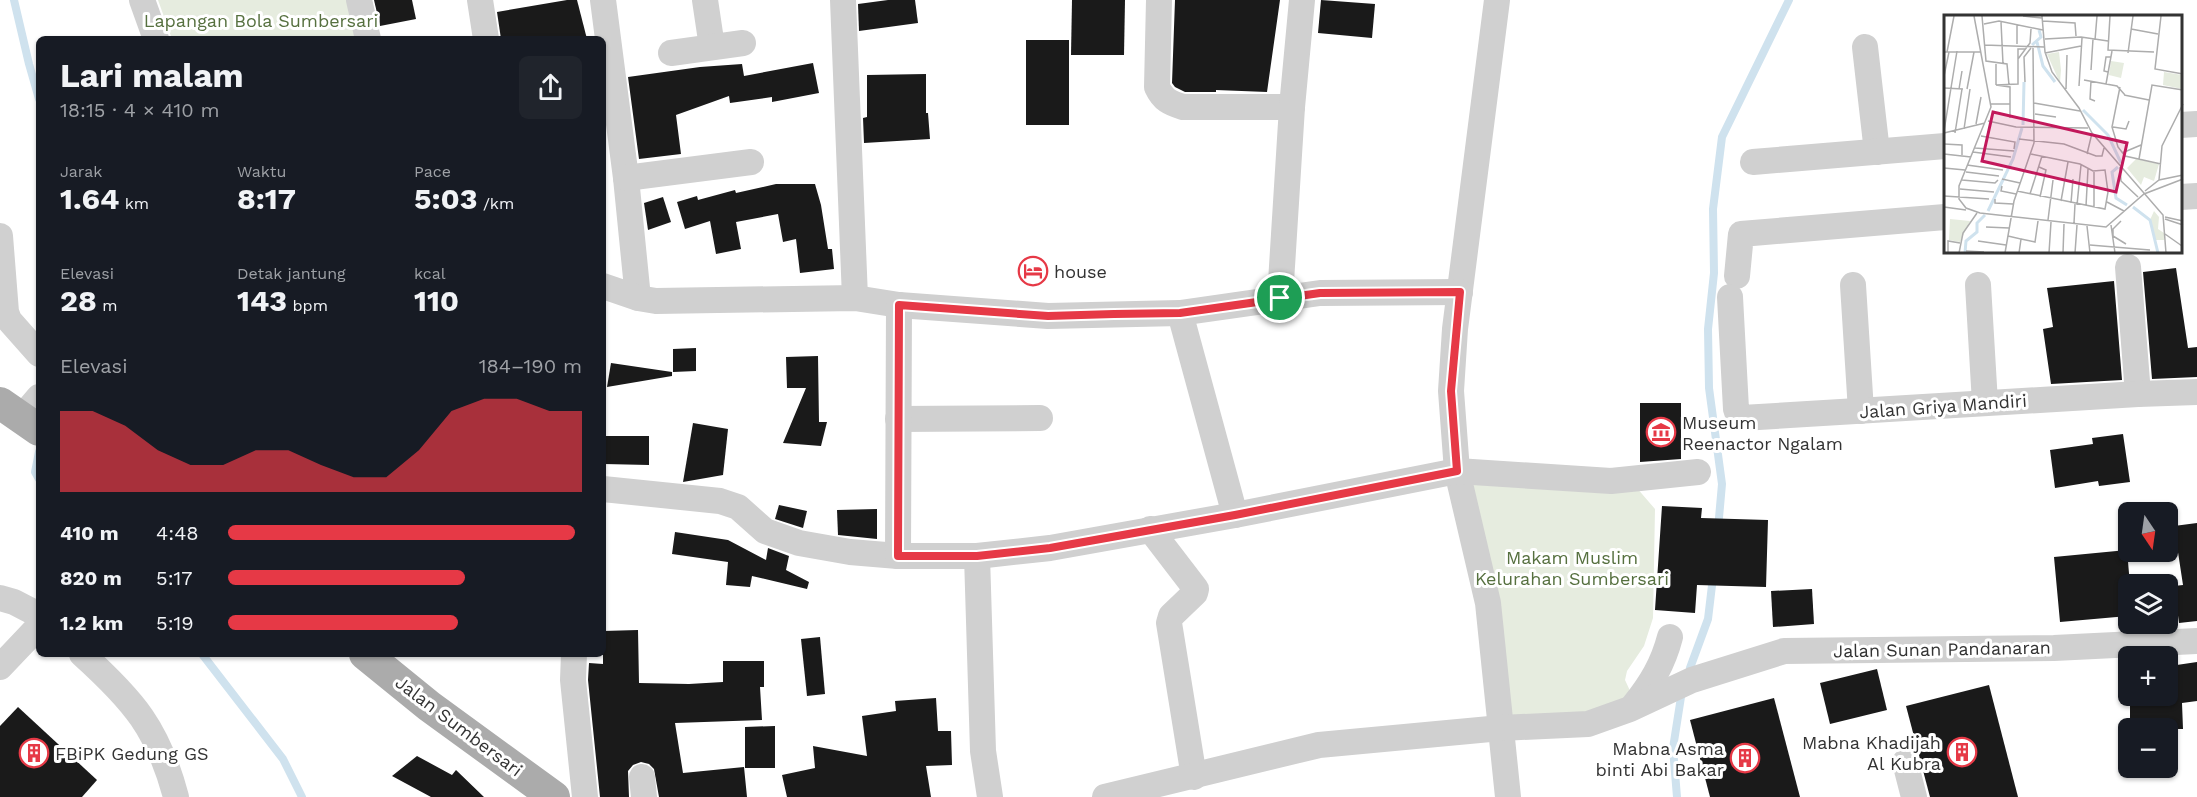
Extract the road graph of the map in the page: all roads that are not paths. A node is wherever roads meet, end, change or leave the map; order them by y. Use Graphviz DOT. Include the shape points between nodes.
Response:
graph roads {
  1 [pos="142,0"];
  2 [pos="359,0"];
  3 [pos="480,0"];
  4 [pos="603,0"];
  5 [pos="705,0"];
  6 [pos="843,0"];
  7 [pos="1159,0"];
  8 [pos="1302,0"];
  9 [pos="1497,0"];
  10 [pos="155,36"];
  11 [pos="367,36"];
  12 [pos="486,36"];
  13 [pos="744,43"];
  14 [pos="712,47"];
  15 [pos="1865,47"];
  16 [pos="671,53"];
  17 [pos="1292,108"];
  18 [pos="2197,124"];
  19 [pos="2182,125"];
  20 [pos="1944,146"];
  21 [pos="1877,152"];
  22 [pos="751,162"];
  23 [pos="1753,162"];
  24 [pos="626,178"];
  25 [pos="2197,196"];
  26 [pos="2182,197"];
  27 [pos="1944,217"];
  28 [pos="0,236"];
  29 [pos="2128,267"];
  30 [pos="1853,285"];
  31 [pos="1978,285"];
  32 [pos="606,287"];
  33 [pos="1460,292"];
  34 [pos="638,298"];
  35 [pos="855,298"];
  36 [pos="1280,298"];
  37 [pos="899,305"];
  38 [pos="1180,313"];
  39 [pos="36,351"];
  40 [pos="2197,392"];
  41 [pos="2138,394"];
  42 [pos="1985,403"];
  43 [pos="1861,411"];
  44 [pos="898,418"];
  45 [pos="1040,418"];
  46 [pos="1457,471"];
  47 [pos="1698,472"];
  48 [pos="606,489"];
  49 [pos="1235,515"];
  50 [pos="1150,529"];
  51 [pos="898,556"];
  52 [pos="977,556"];
  53 [pos="0,598"];
  54 [pos="36,613"];
  55 [pos="36,629"];
  56 [pos="1670,637"];
  57 [pos="2197,641"];
  58 [pos="85,657"];
  59 [pos="368,657"];
  60 [pos="574,657"];
  61 [pos="0,667"];
  62 [pos="1630,709"];
  63 [pos="1501,728"];
  64 [pos="1905,762"];
  65 [pos="1194,777"];
  66 [pos="176,797"];
  67 [pos="554,797"];
  68 [pos="585,797"];
  69 [pos="990,797"];
  70 [pos="1105,797"];
  71 [pos="1508,797"];
  72 [pos="1914,797"];
  1 -- 10 [label="street"];
  2 -- 11 [label="street"];
  3 -- 12 [label="street"];
  4 -- 24 [label="street"];
  5 -- 14 [label="street"];
  6 -- 35 [label="street"];
  7 -- 17 [label="street" via="1157,87 1169,103 1183,107"];
  8 -- 17 [label="street"];
  9 -- 33 [label="street"];
  13 -- 14 [label="street"];
  14 -- 16 [label="street"];
  15 -- 21 [label="street"];
  17 -- 36 [label="street"];
  18 -- 19 [label="street"];
  20 -- 21 [label="street"];
  21 -- 23 [label="street"];
  22 -- 24 [label="street"];
  24 -- 34 [label="street"];
  25 -- 26 [label="street"];
  27 -- 43 [label="street, Jalan Griya Mandiri" via="1741,234 1734,286 1738,415 1742,418"];
  28 -- 39 [label="street" via="6,312"];
  29 -- 41 [label="street"];
  30 -- 43 [label="street"];
  31 -- 42 [label="street"];
  32 -- 34 [label="street"];
  33 -- 36 [label="street" via="1320,293"];
  33 -- 46 [label="street" via="1451,391"];
  34 -- 35 [label="street"];
  35 -- 37 [label="street"];
  36 -- 38 [label="street"];
  37 -- 38 [label="street" via="1048,316"];
  37 -- 44 [label="street"];
  38 -- 49 [label="street"];
  40 -- 41 [label="street, Jalan Griya Mandiri"];
  41 -- 42 [label="street, Jalan Griya Mandiri"];
  42 -- 43 [label="street, Jalan Griya Mandiri"];
  44 -- 45 [label="street"];
  44 -- 51 [label="street"];
  46 -- 47 [label="street" via="1611,481"];
  46 -- 49 [label="street"];
  46 -- 63 [label="street" via="1488,603"];
  48 -- 51 [label="street" via="720,501 738,507 765,531 799,543"];
  49 -- 50 [label="street"];
  50 -- 52 [label="street" via="1050,548"];
  50 -- 65 [label="street" via="1196,589 1169,623"];
  51 -- 52 [label="street"];
  52 -- 69 [label="street" via="983,751"];
  53 -- 54 [label="street"];
  55 -- 61 [label="street"];
  56 -- 62 [label="street" via="1653,681"];
  57 -- 62 [label="street, Jalan Sunan Pandanaran" via="2054,648 1785,651 1692,680"];
  58 -- 66 [label="street" via="135,706 153,732"];
  59 -- 67 [label="main road, Jalan Sumbersari"];
  60 -- 68 [label="street"];
  62 -- 63 [label="street, Jalan Sunan Pandanaran" via="1588,724"];
  63 -- 65 [label="street, Jalan Sunan Pandanaran" via="1319,745"];
  63 -- 71 [label="street"];
  64 -- 72 [label="street"];
  65 -- 70 [label="street, Jalan Sunan Pandanaran"];
}
